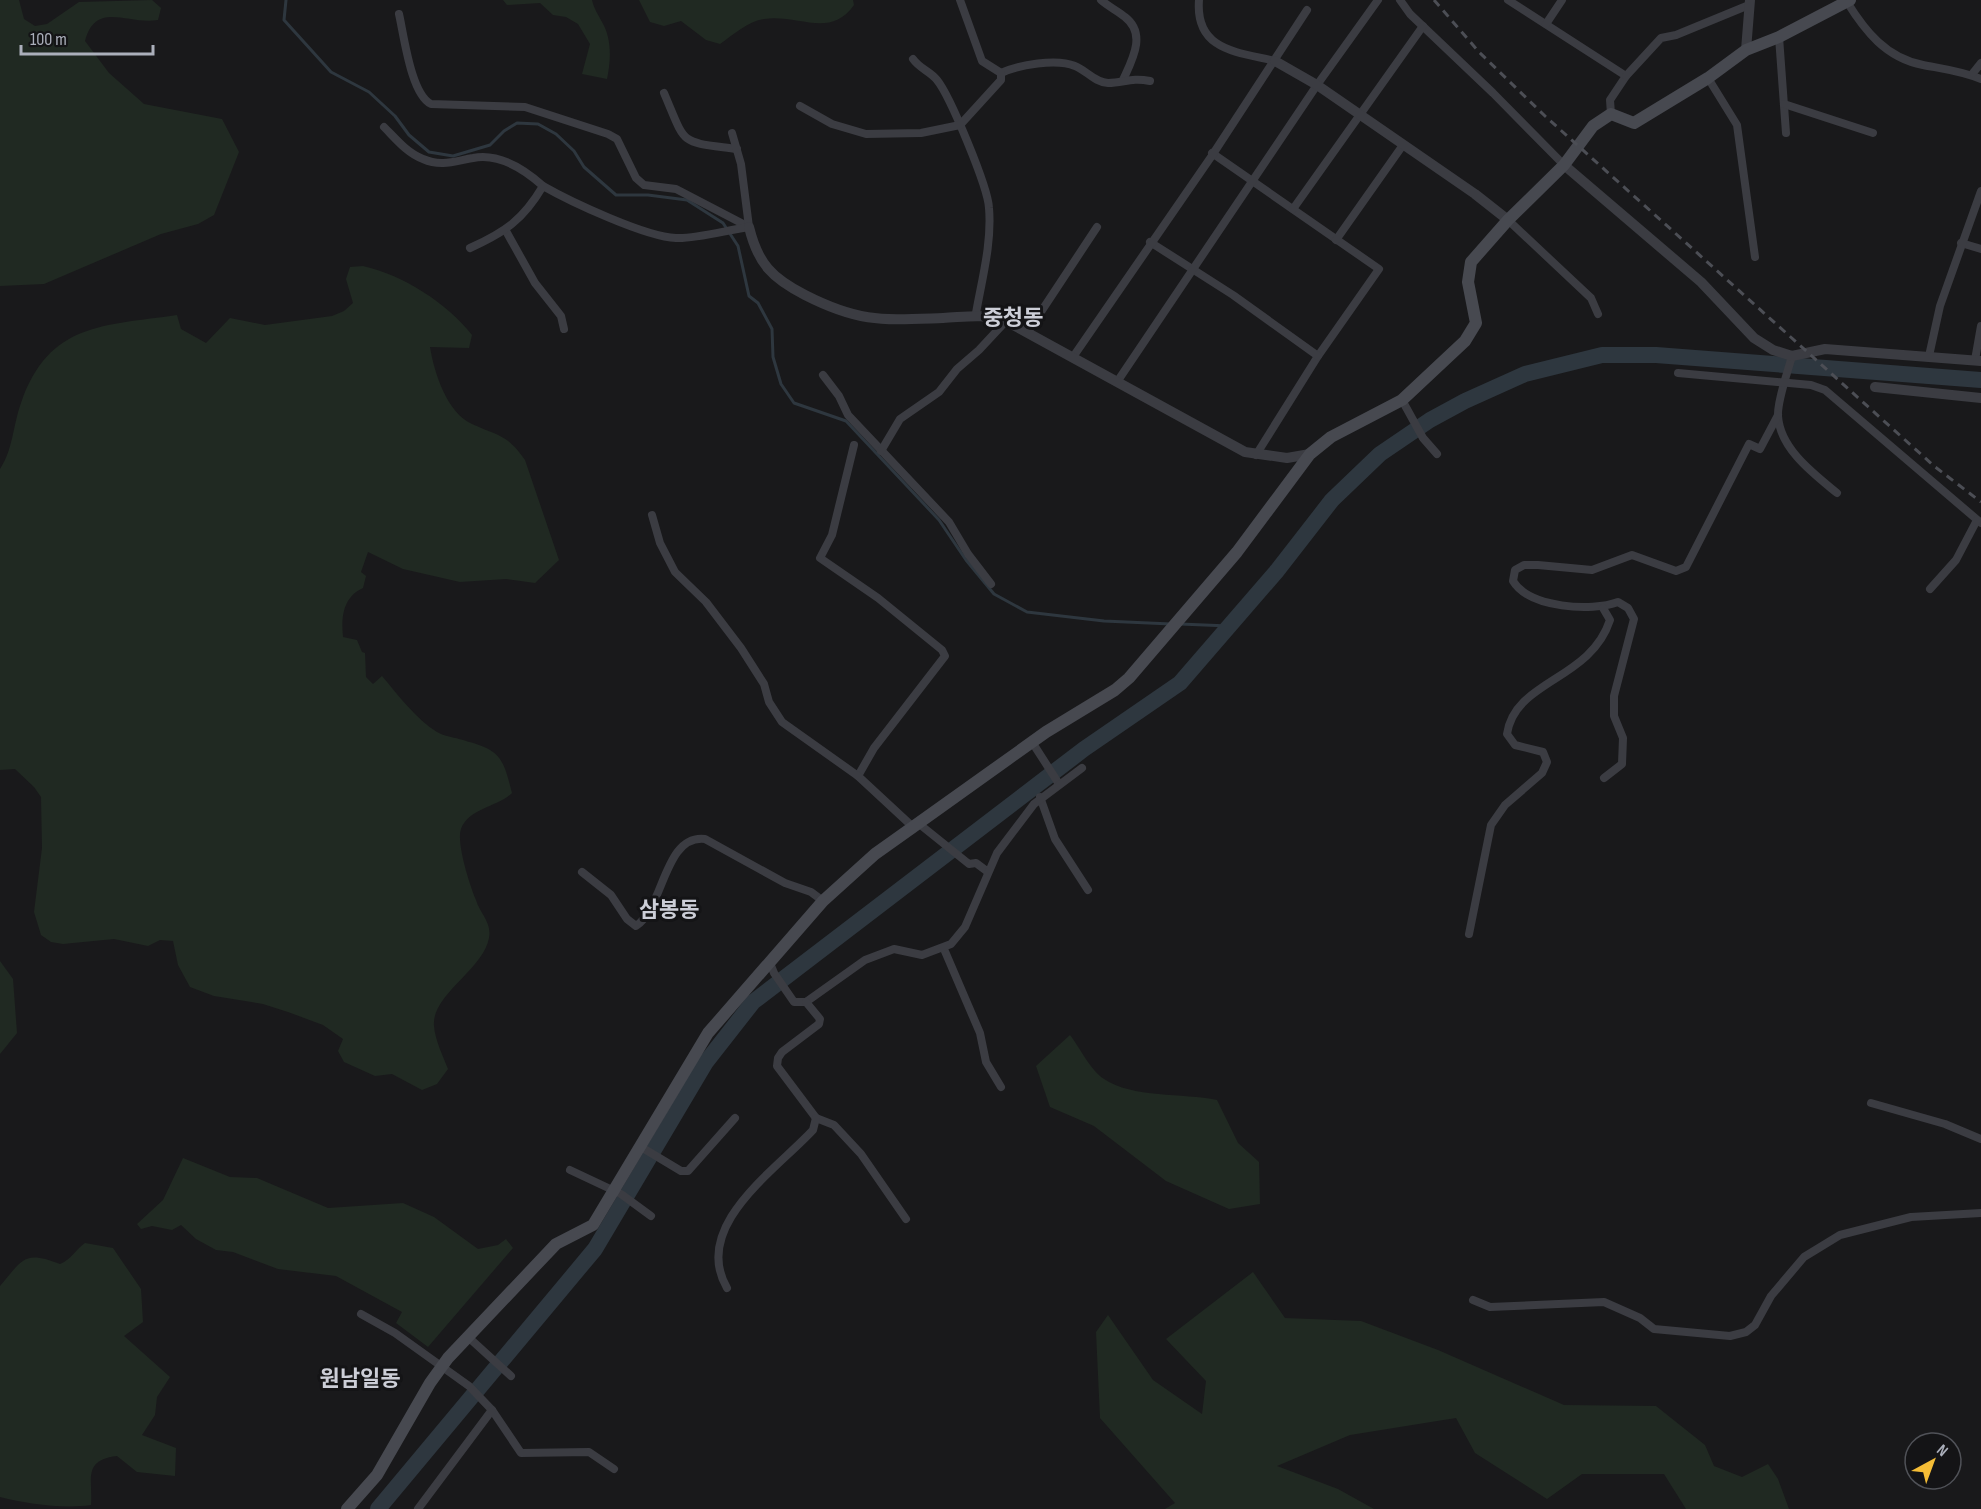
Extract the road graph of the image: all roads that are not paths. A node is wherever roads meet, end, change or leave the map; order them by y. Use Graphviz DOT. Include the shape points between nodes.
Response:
graph roads {
  1 [pos="960,0"];
  2 [pos="1101,0"];
  3 [pos="1199,0"];
  4 [pos="1378,0"];
  5 [pos="1400,0"];
  6 [pos="1508,0"];
  7 [pos="1562,0"];
  8 [pos="1848,1"];
  9 [pos="1749,2"];
  10 [pos="1307,10"];
  11 [pos="399,14"];
  12 [pos="1546,24"];
  13 [pos="1423,26"];
  14 [pos="1779,37"];
  15 [pos="1746,50"];
  16 [pos="913,59"];
  17 [pos="1275,62"];
  18 [pos="1981,63"];
  19 [pos="1001,73"];
  20 [pos="1973,73"];
  21 [pos="1626,76"];
  22 [pos="1708,78"];
  23 [pos="1981,79"];
  24 [pos="1123,80"];
  25 [pos="1150,81"];
  26 [pos="1317,85"];
  27 [pos="664,93"];
  28 [pos="1784,104"];
  29 [pos="800,106"];
  30 [pos="1611,114"];
  31 [pos="1359,115"];
  32 [pos="960,125"];
  33 [pos="384,127"];
  34 [pos="732,133"];
  35 [pos="1786,133"];
  36 [pos="1873,133"];
  37 [pos="1403,145"];
  38 [pos="737,149"];
  39 [pos="1212,153"];
  40 [pos="1564,165"];
  41 [pos="1252,181"];
  42 [pos="543,186"];
  43 [pos="1981,191"];
  44 [pos="1293,209"];
  45 [pos="1508,220"];
  46 [pos="749,227"];
  47 [pos="1098,227"];
  48 [pos="506,231"];
  49 [pos="1336,240"];
  50 [pos="1150,242"];
  51 [pos="1961,243"];
  52 [pos="470,248"];
  53 [pos="1981,249"];
  54 [pos="1755,257"];
  55 [pos="1192,268"];
  56 [pos="976,314"];
  57 [pos="1598,314"];
  58 [pos="1006,321"];
  59 [pos="1981,326"];
  60 [pos="564,329"];
  61 [pos="1027,333"];
  62 [pos="1318,356"];
  63 [pos="1929,356"];
  64 [pos="1073,357"];
  65 [pos="1791,359"];
  66 [pos="1978,360"];
  67 [pos="1678,373"];
  68 [pos="823,375"];
  69 [pos="1786,381"];
  70 [pos="1117,382"];
  71 [pos="1875,387"];
  72 [pos="1981,398"];
  73 [pos="1402,400"];
  74 [pos="1778,415"];
  75 [pos="854,445"];
  76 [pos="881,451"];
  77 [pos="1311,454"];
  78 [pos="1437,454"];
  79 [pos="1256,455"];
  80 [pos="1837,493"];
  81 [pos="652,515"];
  82 [pos="1979,521"];
  83 [pos="991,584"];
  84 [pos="1930,589"];
  85 [pos="1603,608"];
  86 [pos="1032,742"];
  87 [pos="1082,768"];
  88 [pos="858,776"];
  89 [pos="1604,777"];
  90 [pos="1059,782"];
  91 [pos="1040,797"];
  92 [pos="916,825"];
  93 [pos="582,872"];
  94 [pos="988,872"];
  95 [pos="1088,890"];
  96 [pos="823,901"];
  97 [pos="1469,934"];
  98 [pos="944,949"];
  99 [pos="772,968"];
  100 [pos="806,1002"];
  101 [pos="1001,1087"];
  102 [pos="1871,1103"];
  103 [pos="735,1118"];
  104 [pos="816,1118"];
  105 [pos="1981,1139"];
  106 [pos="643,1148"];
  107 [pos="570,1170"];
  108 [pos="617,1192"];
  109 [pos="1981,1213"];
  110 [pos="651,1216"];
  111 [pos="906,1219"];
  112 [pos="727,1288"];
  113 [pos="1473,1300"];
  114 [pos="361,1314"];
  115 [pos="467,1336"];
  116 [pos="441,1367"];
  117 [pos="511,1376"];
  118 [pos="492,1410"];
  119 [pos="614,1469"];
  120 [pos="347,1509"];
  121 [pos="418,1509"];
  1 -- 19 [label="street" via="982,61"];
  2 -- 24 [label="street" via="1135,29 1135,53"];
  3 -- 17 [label="street" via="1200,22 1215,43 1238,54"];
  4 -- 26 [label="street"];
  5 -- 13 [label="street"];
  6 -- 12 [label="street"];
  7 -- 12 [label="street"];
  8 -- 14 [label="main road"];
  8 -- 23 [label="street" via="1864,30 1894,54 1920,64 1958,69"];
  9 -- 15 [label="street"];
  9 -- 21 [label="street" via="1661,38"];
  10 -- 17 [label="street"];
  11 -- 46 [label="street" via="416,83 425,101 525,107 608,134 617,139 636,178 644,184 676,189"];
  12 -- 21 [label="street"];
  13 -- 31 [label="street"];
  13 -- 40 [label="street"];
  14 -- 15 [label="main road"];
  14 -- 28 [label="street"];
  15 -- 22 [label="main road"];
  16 -- 32 [label="street" via="938,80"];
  17 -- 26 [label="street"];
  17 -- 39 [label="street"];
  18 -- 20 [label="street"];
  19 -- 24 [label="street" via="1030,64 1066,64 1101,81"];
  19 -- 32 [label="street" via="1000,80"];
  21 -- 30 [label="street" via="1610,100"];
  22 -- 30 [label="main road" via="1634,123"];
  22 -- 54 [label="street" via="1737,125"];
  24 -- 25 [label="street"];
  26 -- 31 [label="street"];
  26 -- 41 [label="street"];
  27 -- 38 [label="street" via="682,137 689,142"];
  28 -- 35 [label="street"];
  28 -- 36 [label="street"];
  29 -- 32 [label="street" via="832,124 866,134 921,132"];
  30 -- 40 [label="main road" via="1595,124"];
  31 -- 37 [label="street"];
  31 -- 44 [label="street"];
  32 -- 56 [label="street" via="989,206"];
  33 -- 42 [label="street" via="403,147 422,159 444,164 484,157 522,168"];
  34 -- 38 [label="street"];
  37 -- 45 [label="street"];
  37 -- 49 [label="street"];
  38 -- 46 [label="street"];
  39 -- 41 [label="street"];
  39 -- 50 [label="street"];
  40 -- 45 [label="main road"];
  40 -- 65 [label="street" via="1701,282 1754,338"];
  41 -- 44 [label="street"];
  41 -- 55 [label="street"];
  42 -- 46 [label="street" via="667,238"];
  42 -- 48 [label="street"];
  43 -- 51 [label="street"];
  44 -- 49 [label="street"];
  45 -- 57 [label="street" via="1591,298"];
  45 -- 73 [label="main road" via="1476,255 1468,270 1476,323 1471,333"];
  46 -- 56 [label="street" via="753,244 772,275 851,316 881,320"];
  47 -- 61 [label="street"];
  48 -- 52 [label="street"];
  48 -- 60 [label="street" via="535,283 561,316"];
  49 -- 62 [label="street" via="1379,269"];
  50 -- 55 [label="street"];
  50 -- 64 [label="street"];
  51 -- 53 [label="street"];
  51 -- 63 [label="street" via="1940,306"];
  55 -- 62 [label="street"];
  55 -- 70 [label="street"];
  56 -- 58 [label="street"];
  58 -- 61 [label="street"];
  58 -- 76 [label="street" via="957,369 934,398 900,419"];
  59 -- 66 [label="street"];
  61 -- 64 [label="street"];
  62 -- 79 [label="street"];
  63 -- 65 [label="street" via="1825,349"];
  63 -- 66 [label="street"];
  64 -- 70 [label="street"];
  65 -- 69 [label="street"];
  67 -- 69 [label="street"];
  68 -- 76 [label="street" via="848,415"];
  69 -- 74 [label="street"];
  69 -- 82 [label="street" via="1825,390"];
  70 -- 79 [label="street" via="1230,445"];
  71 -- 72 [label="street"];
  73 -- 77 [label="main road" via="1331,437"];
  73 -- 78 [label="street" via="1423,438"];
  74 -- 80 [label="street" via="1799,459"];
  74 -- 85 [label="street" via="1760,448 1749,444 1686,567 1676,571 1632,555 1592,570 1524,565 1513,575 1517,588 1533,597 1553,604"];
  75 -- 88 [label="street" via="832,535 820,558 910,622 945,656 874,748"];
  76 -- 83 [label="street" via="949,522"];
  77 -- 79 [label="street" via="1287,458"];
  77 -- 86 [label="main road" via="1238,552 1129,678"];
  81 -- 88 [label="street" via="660,543 675,572 706,602 741,648 782,723"];
  82 -- 84 [label="street" via="1956,560"];
  85 -- 89 [label="street" via="1618,602 1628,608 1634,620 1614,696 1614,716 1623,738 1622,764"];
  85 -- 97 [label="street" via="1610,620 1589,655 1568,674 1533,692 1508,725 1507,734 1515,745 1543,752 1547,762 1542,773 1504,805 1491,825"];
  86 -- 90 [label="street"];
  86 -- 92 [label="main road"];
  87 -- 90 [label="street"];
  88 -- 92 [label="street"];
  90 -- 91 [label="street"];
  91 -- 94 [label="street"];
  91 -- 95 [label="street" via="1055,839"];
  92 -- 94 [label="street" via="969,864 976,863"];
  92 -- 96 [label="main road" via="875,854"];
  93 -- 96 [label="street" via="611,895 636,926 677,852 695,838 705,839"];
  94 -- 98 [label="street" via="965,927"];
  96 -- 99 [label="main road"];
  98 -- 100 [label="street" via="922,955 894,949 873,957"];
  98 -- 101 [label="street" via="980,1033 986,1062"];
  99 -- 100 [label="street" via="794,1002"];
  99 -- 106 [label="main road" via="708,1033"];
  100 -- 104 [label="street" via="820,1019 819,1024 782,1052 777,1066"];
  102 -- 105 [label="street" via="1945,1124"];
  103 -- 106 [label="street" via="688,1171 681,1171"];
  104 -- 111 [label="street" via="829,1122 845,1136"];
  104 -- 112 [label="street" via="813,1130 750,1192 730,1218 716,1256"];
  106 -- 108 [label="main road"];
  107 -- 108 [label="street"];
  108 -- 110 [label="street"];
  108 -- 115 [label="main road" via="593,1225 556,1244"];
  109 -- 113 [label="street" via="1911,1217 1840,1235 1804,1257 1771,1296 1755,1325 1730,1336 1654,1329 1640,1318 1604,1302 1490,1307"];
  114 -- 116 [label="street"];
  115 -- 116 [label="main road"];
  115 -- 117 [label="street"];
  116 -- 118 [label="street" via="469,1386"];
  116 -- 120 [label="main road" via="377,1475"];
  118 -- 119 [label="street" via="521,1453 589,1452"];
  118 -- 121 [label="street"];
}
